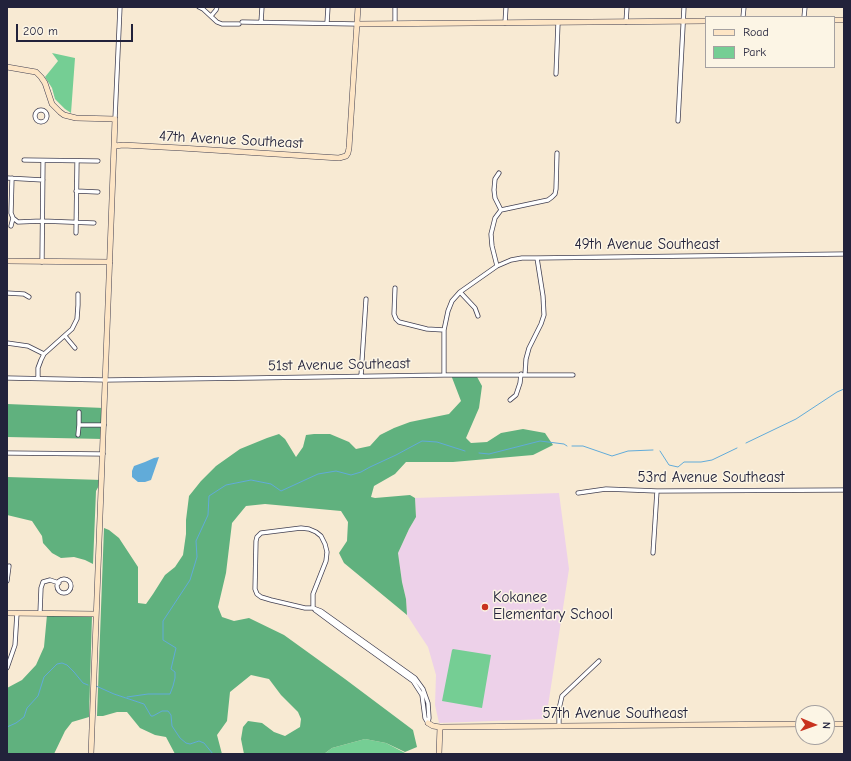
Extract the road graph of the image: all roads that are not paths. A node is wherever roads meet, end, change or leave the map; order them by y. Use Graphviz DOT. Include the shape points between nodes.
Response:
graph roads {
  1 [pos="120,7"];
  2 [pos="199,7"];
  3 [pos="217,7"];
  4 [pos="262,7"];
  5 [pos="328,7"];
  6 [pos="358,7"];
  7 [pos="395,7"];
  8 [pos="506,7"];
  9 [pos="627,7"];
  10 [pos="684,7"];
  11 [pos="211,16"];
  12 [pos="683,21"];
  13 [pos="705,21"];
  14 [pos="261,22"];
  15 [pos="626,22"];
  16 [pos="327,23"];
  17 [pos="505,23"];
  18 [pos="558,23"];
  19 [pos="357,24"];
  20 [pos="394,24"];
  21 [pos="7,67"];
  22 [pos="556,74"];
  23 [pos="52,104"];
  24 [pos="45,111"];
  25 [pos="115,119"];
  26 [pos="678,121"];
  27 [pos="115,146"];
  28 [pos="557,153"];
  29 [pos="24,160"];
  30 [pos="43,160"];
  31 [pos="77,161"];
  32 [pos="98,161"];
  33 [pos="499,173"];
  34 [pos="7,178"];
  35 [pos="12,178"];
  36 [pos="43,180"];
  37 [pos="76,191"];
  38 [pos="98,192"];
  39 [pos="501,210"];
  40 [pos="13,218"];
  41 [pos="42,222"];
  42 [pos="76,222"];
  43 [pos="94,223"];
  44 [pos="11,226"];
  45 [pos="76,233"];
  46 [pos="844,254"];
  47 [pos="537,258"];
  48 [pos="7,261"];
  49 [pos="42,262"];
  50 [pos="110,262"];
  51 [pos="497,266"];
  52 [pos="395,288"];
  53 [pos="460,292"];
  54 [pos="7,293"];
  55 [pos="78,294"];
  56 [pos="29,297"];
  57 [pos="366,299"];
  58 [pos="478,316"];
  59 [pos="444,330"];
  60 [pos="65,336"];
  61 [pos="7,343"];
  62 [pos="75,348"];
  63 [pos="44,354"];
  64 [pos="523,374"];
  65 [pos="444,375"];
  66 [pos="573,375"];
  67 [pos="361,376"];
  68 [pos="7,378"];
  69 [pos="38,378"];
  70 [pos="106,380"];
  71 [pos="510,400"];
  72 [pos="79,412"];
  73 [pos="79,425"];
  74 [pos="104,425"];
  75 [pos="78,435"];
  76 [pos="7,453"];
  77 [pos="103,454"];
  78 [pos="844,490"];
  79 [pos="656,491"];
  80 [pos="578,492"];
  81 [pos="653,553"];
  82 [pos="9,566"];
  83 [pos="7,581"];
  84 [pos="59,583"];
  85 [pos="313,608"];
  86 [pos="7,613"];
  87 [pos="17,613"];
  88 [pos="40,613"];
  89 [pos="96,614"];
  90 [pos="599,661"];
  91 [pos="7,668"];
  92 [pos="428,723"];
  93 [pos="795,724"];
  94 [pos="559,726"];
  95 [pos="440,727"];
  96 [pos="91,754"];
  97 [pos="439,754"];
  1 -- 25 [label="street"];
  2 -- 11 [label="street"];
  3 -- 11 [label="street"];
  4 -- 14 [label="street"];
  5 -- 16 [label="street"];
  6 -- 19 [label="street"];
  7 -- 20 [label="street"];
  8 -- 17 [label="street"];
  9 -- 15 [label="street"];
  10 -- 12 [label="street"];
  11 -- 14 [label="street" via="222,24"];
  12 -- 13 [label="street"];
  12 -- 15 [label="street"];
  12 -- 26 [label="street"];
  14 -- 16 [label="street"];
  15 -- 18 [label="street"];
  16 -- 19 [label="street"];
  17 -- 18 [label="street"];
  17 -- 20 [label="street"];
  18 -- 22 [label="street"];
  19 -- 20 [label="street"];
  19 -- 27 [label="street, 47th Avenue Southeast" via="349,148 346,156 334,158"];
  21 -- 23 [label="street" via="30,70 41,76"];
  23 -- 24 [label="street"];
  23 -- 25 [label="street" via="64,115 76,118"];
  25 -- 27 [label="street"];
  27 -- 50 [label="street"];
  28 -- 39 [label="street" via="556,189 552,197"];
  29 -- 30 [label="street"];
  30 -- 31 [label="street"];
  30 -- 36 [label="street"];
  31 -- 32 [label="street"];
  31 -- 37 [label="street"];
  33 -- 39 [label="street" via="495,179 494,190"];
  34 -- 35 [label="street"];
  35 -- 36 [label="street"];
  35 -- 40 [label="street"];
  36 -- 41 [label="street"];
  37 -- 38 [label="street"];
  37 -- 42 [label="street"];
  39 -- 51 [label="street" via="495,218 491,234"];
  40 -- 41 [label="street" via="18,222"];
  40 -- 44 [label="street"];
  41 -- 42 [label="street"];
  41 -- 49 [label="street"];
  42 -- 43 [label="street"];
  42 -- 45 [label="street"];
  46 -- 47 [label="street, 49th Avenue Southeast"];
  47 -- 51 [label="street, 49th Avenue Southeast" via="511,260"];
  47 -- 64 [label="street" via="544,315 529,348"];
  48 -- 49 [label="street"];
  49 -- 50 [label="street"];
  50 -- 70 [label="street"];
  51 -- 53 [label="street, 49th Avenue Southeast"];
  52 -- 59 [label="street" via="394,314 399,322"];
  53 -- 58 [label="street" via="475,308"];
  53 -- 59 [label="street" via="452,301"];
  54 -- 56 [label="street" via="24,294"];
  55 -- 60 [label="street" via="77,319"];
  57 -- 67 [label="street"];
  59 -- 65 [label="street"];
  60 -- 62 [label="street"];
  60 -- 63 [label="street"];
  61 -- 63 [label="street" via="28,346"];
  63 -- 69 [label="street" via="40,360"];
  64 -- 65 [label="street, 51st Avenue Southeast"];
  64 -- 66 [label="street, 51st Avenue Southeast"];
  64 -- 71 [label="street" via="516,395"];
  65 -- 67 [label="street, 51st Avenue Southeast"];
  67 -- 70 [label="street, 51st Avenue Southeast"];
  68 -- 69 [label="street, 51st Avenue Southeast"];
  69 -- 70 [label="street, 51st Avenue Southeast"];
  70 -- 74 [label="street"];
  72 -- 73 [label="street"];
  73 -- 74 [label="street"];
  73 -- 75 [label="street"];
  74 -- 77 [label="street"];
  76 -- 77 [label="street"];
  77 -- 89 [label="street"];
  78 -- 79 [label="street, 53rd Avenue Southeast"];
  79 -- 80 [label="street, 53rd Avenue Southeast" via="606,489"];
  79 -- 81 [label="street"];
  82 -- 83 [label="street"];
  84 -- 88 [label="street" via="50,580 43,582"];
  85 -- 85 [label="street, 57th Avenue Southeast" via="313,594 326,561 327,552 321,536 309,529 301,528 261,534 256,541 257,594 261,598"];
  85 -- 92 [label="street, 57th Avenue Southeast" via="321,611 415,678 423,689 428,703"];
  86 -- 87 [label="street"];
  87 -- 88 [label="street"];
  87 -- 91 [label="street" via="15,645"];
  88 -- 89 [label="street"];
  89 -- 96 [label="street"];
  90 -- 94 [label="street" via="562,696"];
  92 -- 95 [label="street, 57th Avenue Southeast"];
  93 -- 94 [label="street, 57th Avenue Southeast"];
  94 -- 95 [label="street, 57th Avenue Southeast"];
  95 -- 97 [label="street"];
}
